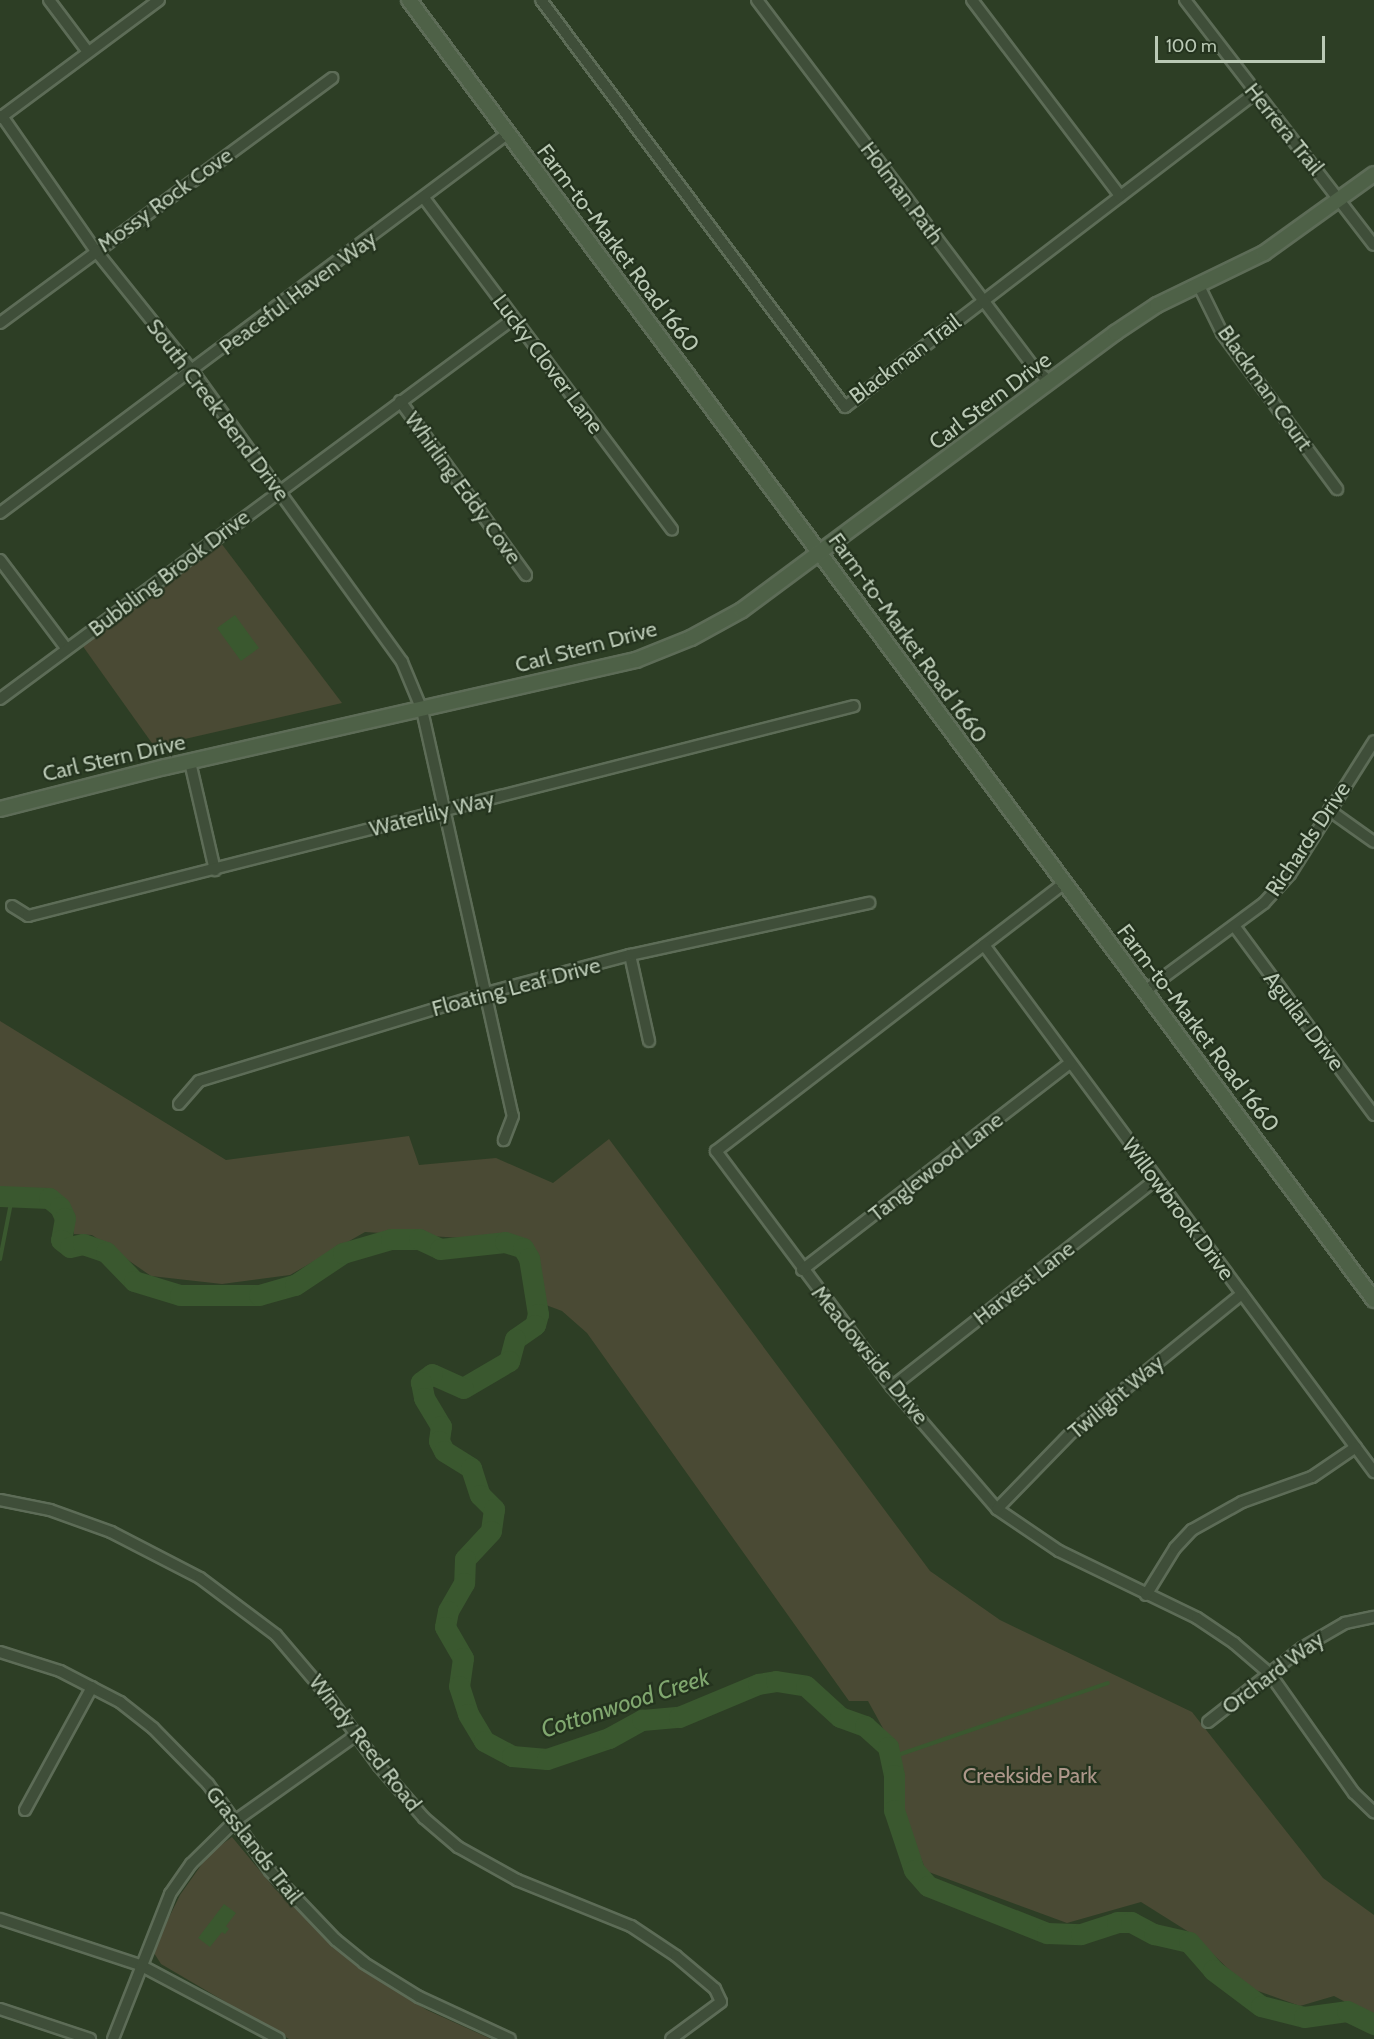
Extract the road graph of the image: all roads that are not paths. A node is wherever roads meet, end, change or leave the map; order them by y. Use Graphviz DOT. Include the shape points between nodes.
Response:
graph roads {
  1 [pos="49,0"];
  2 [pos="159,0"];
  3 [pos="409,0"];
  4 [pos="541,0"];
  5 [pos="757,0"];
  6 [pos="972,0"];
  7 [pos="1185,0"];
  8 [pos="88,52"];
  9 [pos="332,78"];
  10 [pos="1254,94"];
  11 [pos="1,117"];
  12 [pos="507,134"];
  13 [pos="1374,174"];
  14 [pos="1120,196"];
  15 [pos="424,198"];
  16 [pos="1340,199"];
  17 [pos="1374,245"];
  18 [pos="96,251"];
  19 [pos="1198,284"];
  20 [pos="983,299"];
  21 [pos="513,319"];
  22 [pos="0,323"];
  23 [pos="193,372"];
  24 [pos="1050,382"];
  25 [pos="400,401"];
  26 [pos="1337,489"];
  27 [pos="279,491"];
  28 [pos="0,513"];
  29 [pos="672,529"];
  30 [pos="819,553"];
  31 [pos="0,560"];
  32 [pos="526,575"];
  33 [pos="66,648"];
  34 [pos="0,699"];
  35 [pos="854,706"];
  36 [pos="422,710"];
  37 [pos="1374,741"];
  38 [pos="190,762"];
  39 [pos="0,809"];
  40 [pos="446,810"];
  41 [pos="1329,810"];
  42 [pos="1374,842"];
  43 [pos="215,870"];
  44 [pos="1063,884"];
  45 [pos="869,903"];
  46 [pos="12,906"];
  47 [pos="1235,927"];
  48 [pos="984,945"];
  49 [pos="630,956"];
  50 [pos="1145,991"];
  51 [pos="486,993"];
  52 [pos="649,1041"];
  53 [pos="1070,1064"];
  54 [pos="178,1104"];
  55 [pos="1374,1115"];
  56 [pos="504,1140"];
  57 [pos="1155,1180"];
  58 [pos="802,1270"];
  59 [pos="1242,1294"];
  60 [pos="1374,1300"];
  61 [pos="892,1387"];
  62 [pos="1356,1447"];
  63 [pos="1374,1472"];
  64 [pos="0,1500"];
  65 [pos="997,1509"];
  66 [pos="1146,1595"];
  67 [pos="1374,1617"];
  68 [pos="0,1652"];
  69 [pos="1270,1674"];
  70 [pos="92,1687"];
  71 [pos="1208,1722"];
  72 [pos="356,1735"];
  73 [pos="1373,1808"];
  74 [pos="25,1810"];
  75 [pos="234,1821"];
  76 [pos="0,1918"];
  77 [pos="140,1965"];
  78 [pos="0,2008"];
  79 [pos="90,2039"];
  80 [pos="113,2039"];
  81 [pos="279,2039"];
  82 [pos="510,2039"];
  83 [pos="671,2039"];
  1 -- 8 [label="street"];
  2 -- 8 [label="street"];
  3 -- 12 [label="main road, Farm-to-Market Road 1660"];
  4 -- 20 [label="street, Blackman Trail" via="845,407"];
  5 -- 20 [label="street, Holman Path"];
  6 -- 14 [label="street"];
  7 -- 10 [label="street, Herrera Trail"];
  8 -- 11 [label="street"];
  9 -- 18 [label="street, Mossy Rock Cove"];
  10 -- 14 [label="street, Blackman Trail"];
  10 -- 16 [label="street, Herrera Trail"];
  11 -- 18 [label="street, South Creek Bend Drive"];
  12 -- 15 [label="street, Peaceful Haven Way"];
  12 -- 30 [label="main road, Farm-to-Market Road 1660"];
  13 -- 16 [label="main road, Carl Stern Drive"];
  14 -- 20 [label="street, Blackman Trail"];
  15 -- 21 [label="street, Lucky Clover Lane"];
  15 -- 23 [label="street, Peaceful Haven Way"];
  16 -- 17 [label="street, Herrera Trail"];
  16 -- 19 [label="main road, Carl Stern Drive" via="1264,253"];
  18 -- 22 [label="street, Mossy Rock Cove"];
  18 -- 23 [label="street, South Creek Bend Drive"];
  19 -- 24 [label="main road, Carl Stern Drive" via="1115,333"];
  19 -- 26 [label="street, Blackman Court" via="1222,333"];
  20 -- 24 [label="street, Holman Path" via="1035,369"];
  21 -- 25 [label="street, Bubbling Brook Drive"];
  21 -- 29 [label="street, Lucky Clover Lane"];
  23 -- 27 [label="street, South Creek Bend Drive"];
  23 -- 28 [label="street, Peaceful Haven Way"];
  24 -- 30 [label="main road, Carl Stern Drive"];
  25 -- 27 [label="street, Bubbling Brook Drive"];
  25 -- 32 [label="street, Whirling Eddy Cove"];
  27 -- 33 [label="street, Bubbling Brook Drive"];
  27 -- 36 [label="street, South Creek Bend Drive" via="402,662"];
  30 -- 36 [label="main road, Carl Stern Drive" via="742,610 691,638 636,660"];
  30 -- 44 [label="main road, Farm-to-Market Road 1660"];
  31 -- 33 [label="street"];
  33 -- 34 [label="street, Bubbling Brook Drive"];
  35 -- 40 [label="street, Waterlily Way"];
  36 -- 38 [label="main road, Carl Stern Drive"];
  36 -- 40 [label="street, South Creek Bend Drive"];
  37 -- 41 [label="street, Richards Drive"];
  38 -- 39 [label="main road, Carl Stern Drive"];
  38 -- 43 [label="street"];
  40 -- 43 [label="street, Waterlily Way"];
  40 -- 51 [label="street, South Creek Bend Drive"];
  41 -- 42 [label="street"];
  41 -- 47 [label="street, Richards Drive" via="1290,874"];
  43 -- 46 [label="street, Waterlily Way" via="28,916"];
  44 -- 48 [label="street, Meadowside Drive"];
  44 -- 50 [label="main road, Farm-to-Market Road 1660"];
  45 -- 49 [label="street, Floating Leaf Drive"];
  47 -- 50 [label="street, Richards Drive"];
  47 -- 55 [label="street, Aguilar Drive"];
  48 -- 53 [label="street, Willowbrook Drive"];
  48 -- 58 [label="street, Meadowside Drive" via="716,1151"];
  49 -- 51 [label="street, Floating Leaf Drive"];
  49 -- 52 [label="street"];
  50 -- 60 [label="main road, Farm-to-Market Road 1660"];
  51 -- 54 [label="street, Floating Leaf Drive" via="199,1081"];
  51 -- 56 [label="street, South Creek Bend Drive" via="513,1116"];
  53 -- 57 [label="street, Willowbrook Drive"];
  53 -- 58 [label="street, Tanglewood Lane"];
  57 -- 59 [label="street, Willowbrook Drive"];
  57 -- 61 [label="street, Harvest Lane"];
  58 -- 61 [label="street, Meadowside Drive"];
  59 -- 62 [label="street, Willowbrook Drive"];
  59 -- 65 [label="street, Twilight Way" via="1072,1432"];
  61 -- 65 [label="street, Meadowside Drive"];
  62 -- 63 [label="street, Willowbrook Drive"];
  62 -- 66 [label="street" via="1312,1477 1234,1505 1192,1530 1175,1548"];
  64 -- 72 [label="street, Windy Reed Road" via="50,1510 111,1532 200,1578 276,1635"];
  65 -- 66 [label="street, Meadowside Drive" via="1059,1551"];
  66 -- 69 [label="street, Meadowside Drive" via="1197,1618"];
  67 -- 69 [label="street, Orchard Way" via="1330,1630"];
  68 -- 70 [label="street, Grasslands Trail"];
  69 -- 71 [label="street, Orchard Way"];
  69 -- 73 [label="street, Meadowside Drive" via="1354,1793"];
  70 -- 74 [label="street"];
  70 -- 75 [label="street, Grasslands Trail" via="120,1702 177,1750"];
  72 -- 75 [label="street"];
  72 -- 83 [label="street, Windy Reed Road" via="424,1818 458,1847 517,1880 605,1914 655,1940 708,1983 721,2002"];
  75 -- 77 [label="street" via="210,1841 170,1894"];
  75 -- 82 [label="street, Grasslands Trail" via="301,1907 364,1963 448,2013"];
  76 -- 77 [label="street"];
  77 -- 80 [label="street"];
  77 -- 81 [label="street"];
  78 -- 79 [label="street"];
}
